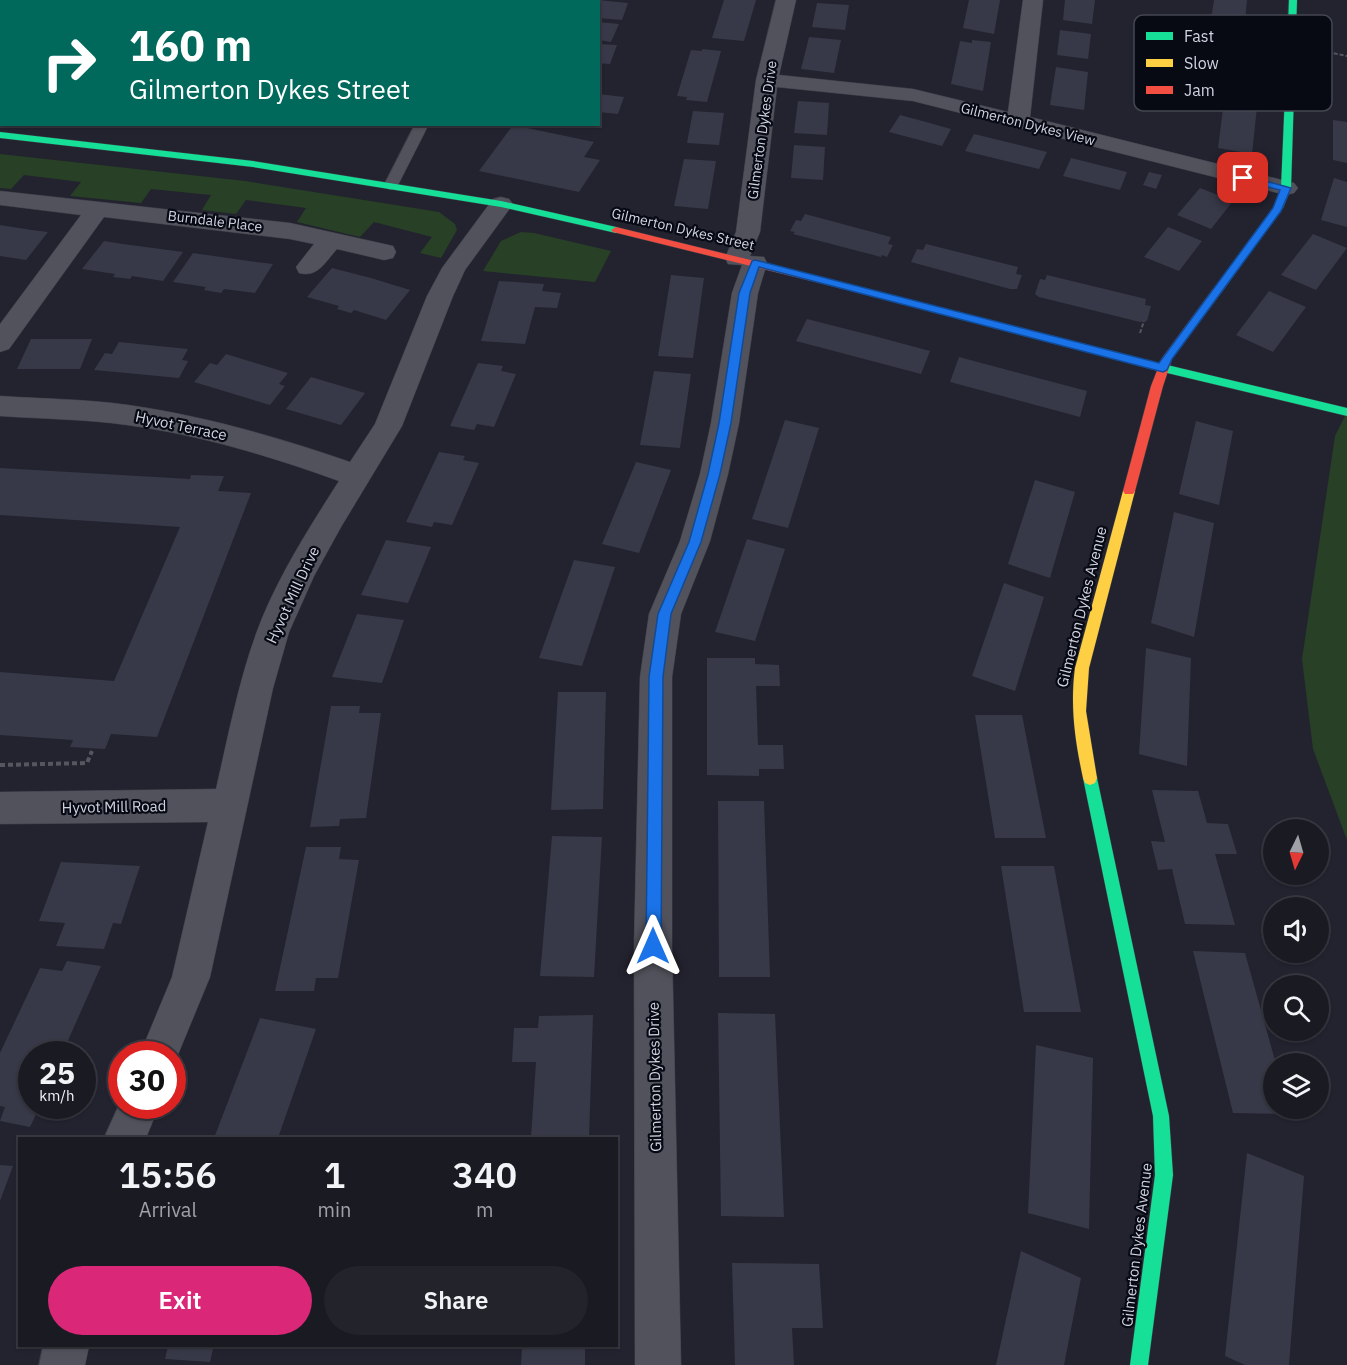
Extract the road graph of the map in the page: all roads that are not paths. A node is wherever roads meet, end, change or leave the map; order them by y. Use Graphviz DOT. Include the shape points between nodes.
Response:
graph roads {
  1 [pos="786,0"];
  2 [pos="1033,0"];
  3 [pos="1293,0"];
  4 [pos="1292,15"];
  5 [pos="766,80"];
  6 [pos="1289,111"];
  7 [pos="1018,122"];
  8 [pos="421,126"];
  9 [pos="0,135"];
  10 [pos="391,185"];
  11 [pos="1286,188"];
  12 [pos="0,198"];
  13 [pos="501,204"];
  14 [pos="98,208"];
  15 [pos="331,240"];
  16 [pos="384,252"];
  17 [pos="746,261"];
  18 [pos="308,267"];
  19 [pos="0,343"];
  20 [pos="1163,368"];
  21 [pos="0,406"];
  22 [pos="1347,412"];
  23 [pos="357,476"];
  24 [pos="229,805"];
  25 [pos="0,808"];
  26 [pos="165,1041"];
  27 [pos="133,1119"];
  28 [pos="125,1137"];
  29 [pos="66,1347"];
  30 [pos="62,1365"];
  31 [pos="658,1365"];
  32 [pos="1139,1365"];
  1 -- 5 [label="street, Gilmerton Dykes Drive"];
  2 -- 7 [label="street"];
  3 -- 4 [label="street, Gilmerton Dykes Avenue"];
  5 -- 7 [label="street, Gilmerton Dykes View" via="892,91"];
  5 -- 17 [label="street, Gilmerton Dykes Drive"];
  6 -- 11 [label="street, Gilmerton Dykes Avenue"];
  7 -- 11 [label="street, Gilmerton Dykes View"];
  8 -- 10 [label="lane"];
  9 -- 10 [label="street, Gilmerton Dykes Street" via="254,164"];
  10 -- 13 [label="street, Gilmerton Dykes Street"];
  11 -- 20 [label="street, Gilmerton Dykes Avenue" via="1278,208"];
  12 -- 14 [label="street, Burndale Place"];
  13 -- 17 [label="street, Gilmerton Dykes Street"];
  13 -- 23 [label="street, Hyvot Mill Drive" via="454,268 388,426"];
  14 -- 15 [label="street, Burndale Place" via="278,229"];
  14 -- 19 [label="street"];
  15 -- 16 [label="street, Burndale Place"];
  15 -- 18 [label="street"];
  17 -- 20 [label="street, Gilmerton Dykes Street"];
  17 -- 31 [label="street, Gilmerton Dykes Drive" via="745,293 714,474 695,542 665,614 656,677 653,946"];
  20 -- 22 [label="street, Gilmerton Dykes Street"];
  20 -- 32 [label="street, Gilmerton Dykes Avenue" via="1077,699 1081,739 1161,1116 1164,1176"];
  21 -- 23 [label="street, Hyvot Terrace" via="81,410 169,422"];
  23 -- 24 [label="street, Hyvot Mill Drive" via="300,574 273,632"];
  24 -- 25 [label="street, Hyvot Mill Road"];
  24 -- 26 [label="street, Hyvot Mill Drive" via="191,977"];
  27 -- 28 [label="street"];
  29 -- 30 [label="street"];
}
